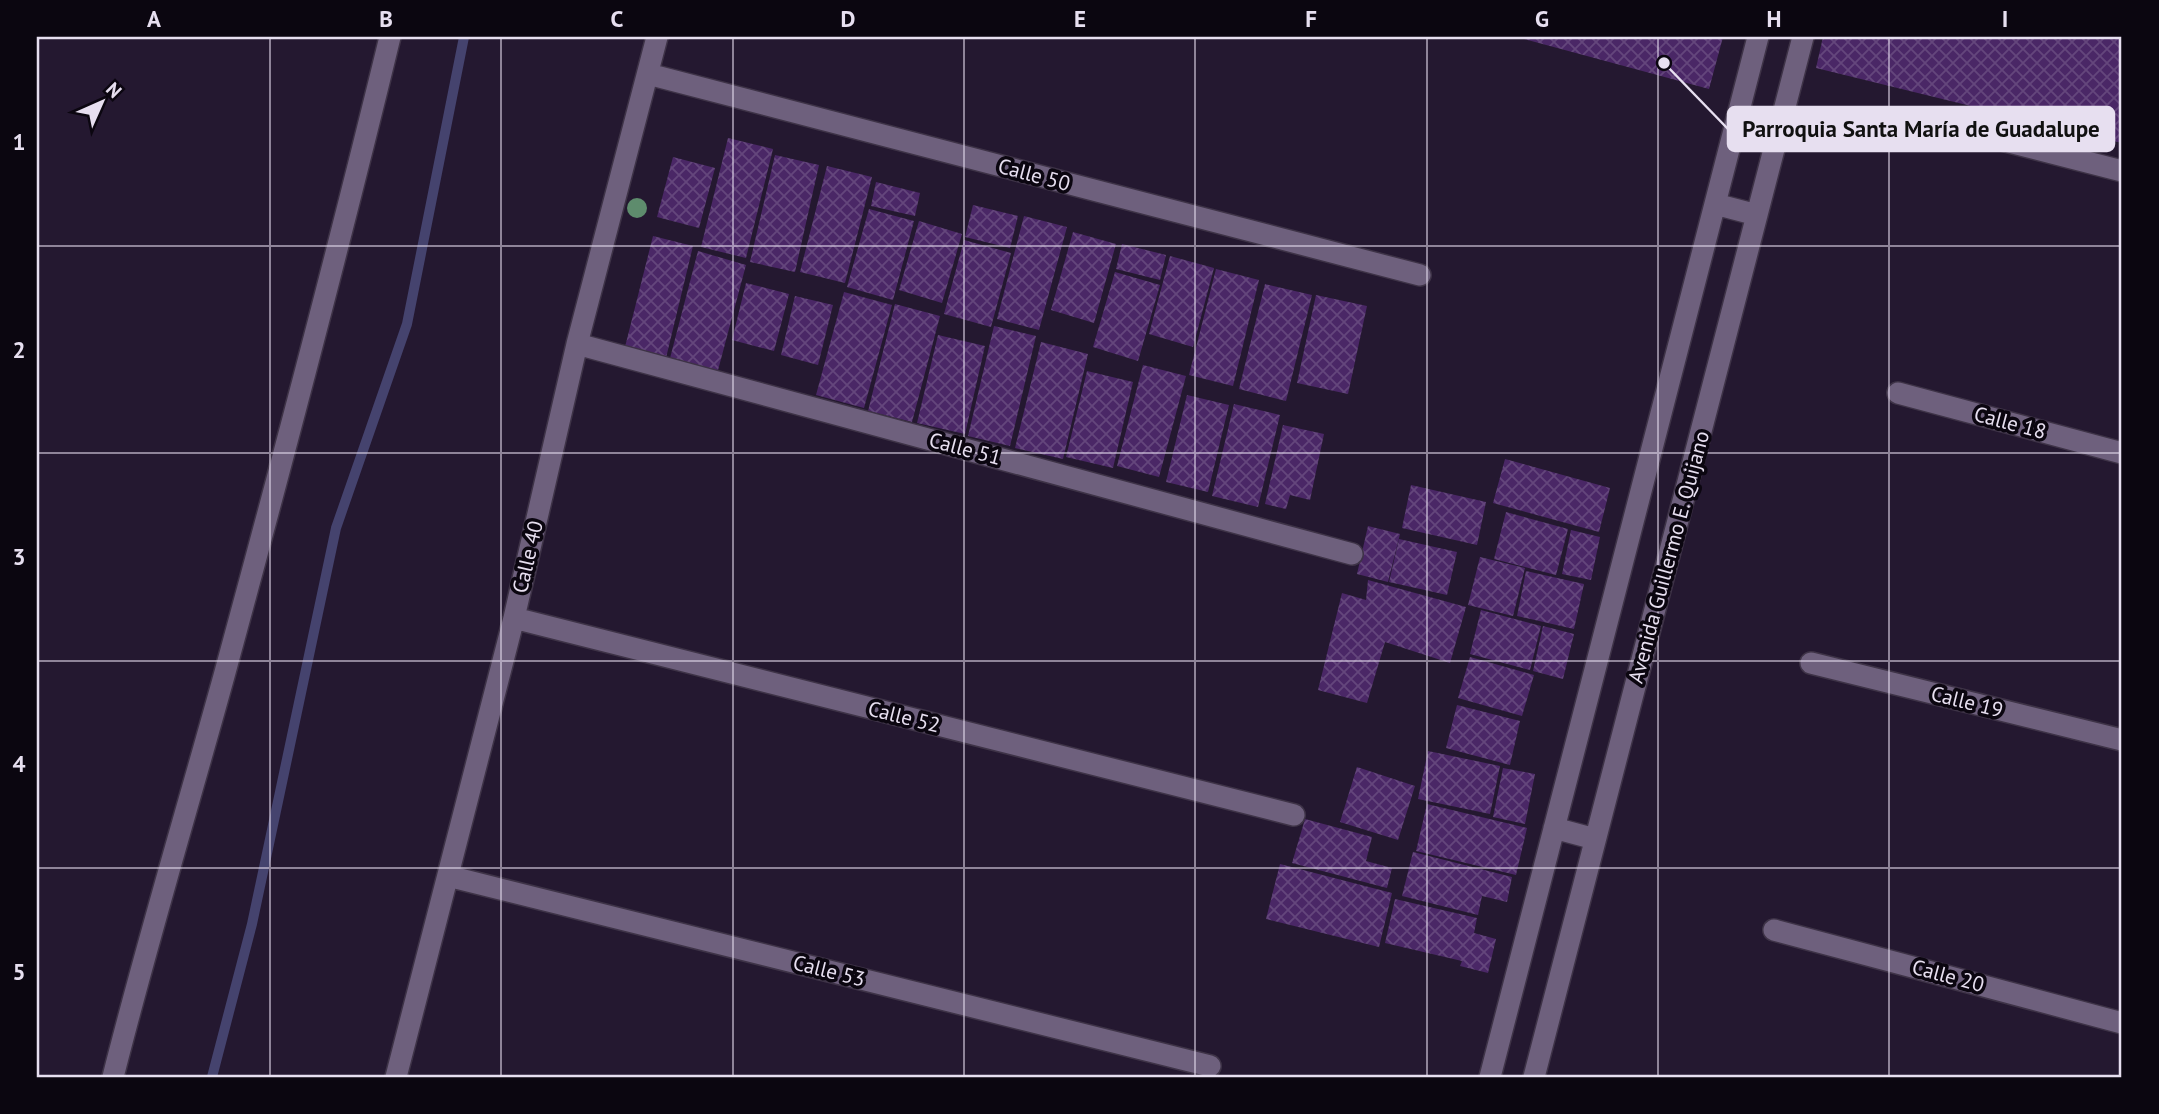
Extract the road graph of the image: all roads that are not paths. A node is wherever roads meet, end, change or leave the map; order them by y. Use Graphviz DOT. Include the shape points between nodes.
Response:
graph roads {
  1 [pos="390,37"];
  2 [pos="657,37"];
  3 [pos="1758,37"];
  4 [pos="1803,37"];
  5 [pos="648,74"];
  6 [pos="1931,122"];
  7 [pos="2122,171"];
  8 [pos="1715,204"];
  9 [pos="1757,215"];
  10 [pos="1420,275"];
  11 [pos="577,344"];
  12 [pos="1898,393"];
  13 [pos="2122,453"];
  14 [pos="1352,554"];
  15 [pos="514,618"];
  16 [pos="1811,663"];
  17 [pos="2122,740"];
  18 [pos="1294,815"];
  19 [pos="1554,828"];
  20 [pos="1595,839"];
  21 [pos="448,876"];
  22 [pos="1774,930"];
  23 [pos="2122,1023"];
  24 [pos="1210,1066"];
  25 [pos="113,1077"];
  26 [pos="396,1077"];
  27 [pos="1490,1077"];
  28 [pos="1534,1077"];
  1 -- 25 [label="street" via="245,599"];
  2 -- 5 [label="street, Calle 40"];
  3 -- 8 [label="street, Avenida Guillermo E. Quijano"];
  4 -- 9 [label="street, Avenida Guillermo E. Quijano"];
  5 -- 10 [label="street, Calle 50"];
  5 -- 11 [label="street, Calle 40"];
  6 -- 7 [label="street"];
  8 -- 9 [label="street"];
  8 -- 19 [label="street, Avenida Guillermo E. Quijano"];
  9 -- 20 [label="street, Avenida Guillermo E. Quijano"];
  11 -- 14 [label="street, Calle 51"];
  11 -- 15 [label="street, Calle 40"];
  12 -- 13 [label="street, Calle 18"];
  15 -- 18 [label="street, Calle 52"];
  15 -- 21 [label="street, Calle 40"];
  16 -- 17 [label="street, Calle 19"];
  19 -- 20 [label="street"];
  19 -- 27 [label="street, Avenida Guillermo E. Quijano"];
  20 -- 28 [label="street, Avenida Guillermo E. Quijano"];
  21 -- 24 [label="street, Calle 53"];
  21 -- 26 [label="street, Calle 40"];
  22 -- 23 [label="street, Calle 20"];
}
